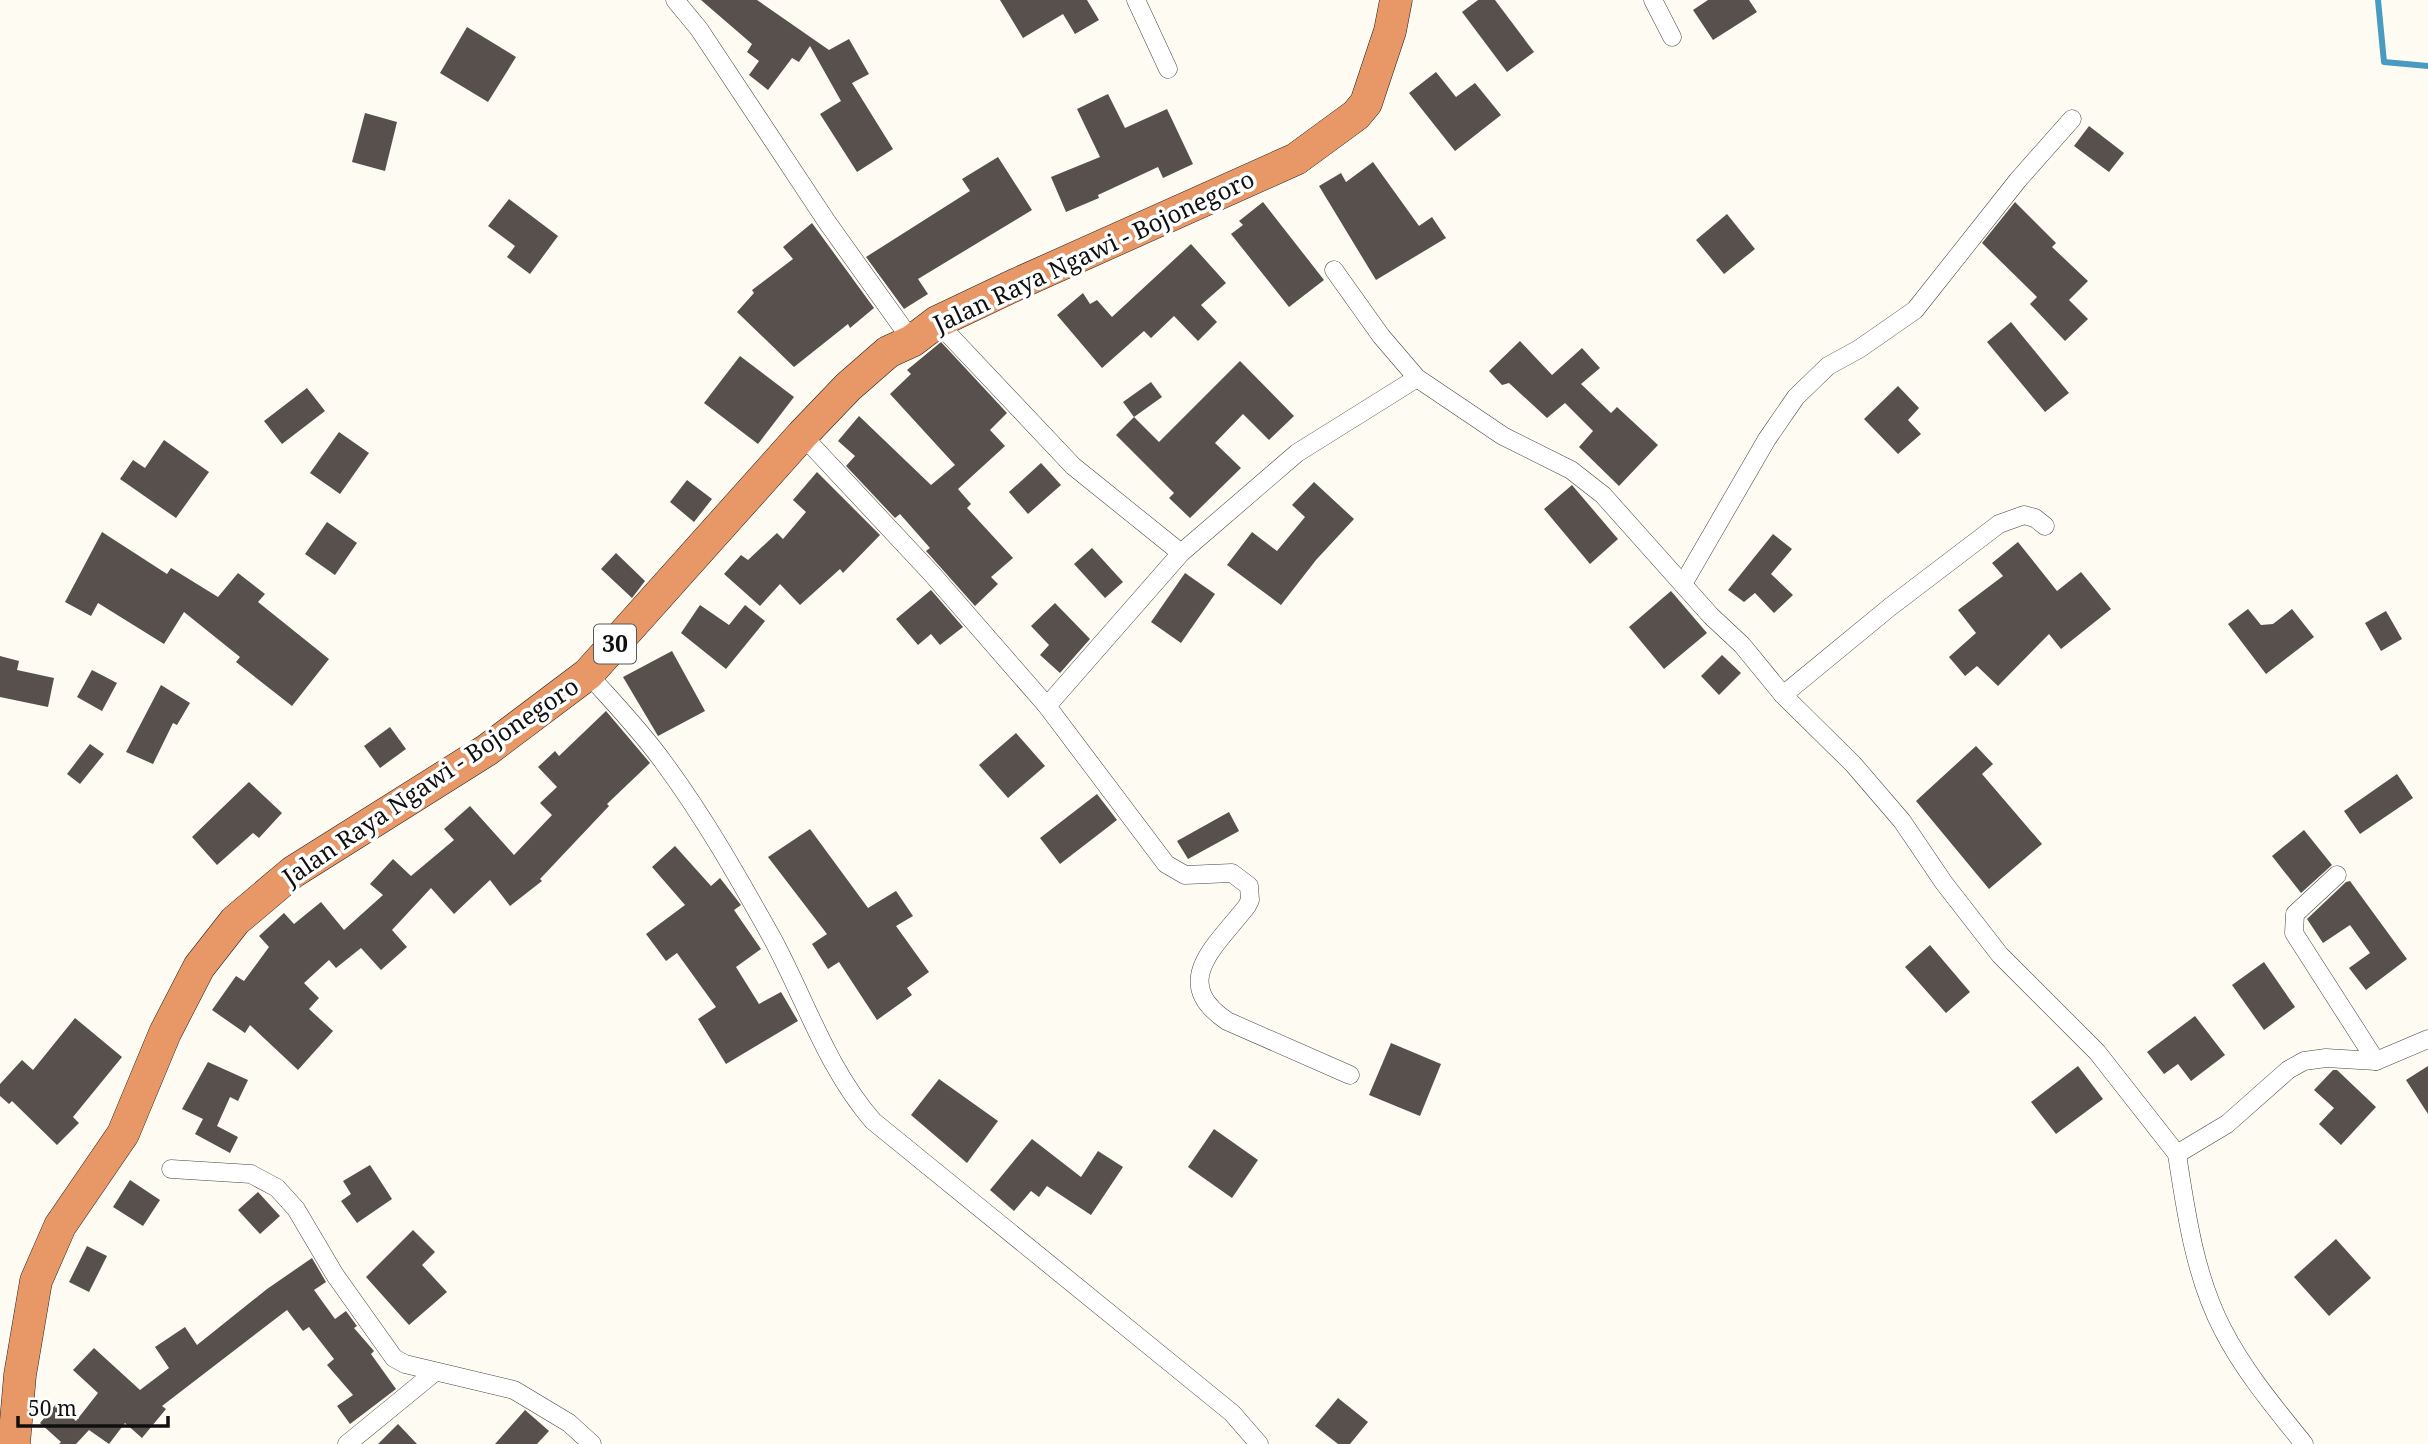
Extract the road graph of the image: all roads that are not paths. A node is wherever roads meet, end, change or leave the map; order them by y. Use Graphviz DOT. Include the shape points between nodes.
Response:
graph roads {
  1 [pos="675,0"];
  2 [pos="1136,0"];
  3 [pos="1396,0"];
  4 [pos="1653,0"];
  5 [pos="1672,37"];
  6 [pos="1168,69"];
  7 [pos="2072,119"];
  8 [pos="1334,270"];
  9 [pos="937,322"];
  10 [pos="912,341"];
  11 [pos="1417,378"];
  12 [pos="802,435"];
  13 [pos="2045,526"];
  14 [pos="1181,553"];
  15 [pos="1683,584"];
  16 [pos="588,674"];
  17 [pos="1783,695"];
  18 [pos="1047,706"];
  19 [pos="2337,875"];
  20 [pos="2428,1039"];
  21 [pos="2376,1061"];
  22 [pos="1350,1074"];
  23 [pos="2177,1154"];
  24 [pos="171,1169"];
  25 [pos="435,1372"];
  26 [pos="14,1444"];
  27 [pos="347,1444"];
  28 [pos="592,1444"];
  29 [pos="1259,1444"];
  30 [pos="2304,1444"];
  1 -- 10 [label="street"];
  2 -- 6 [label="street"];
  3 -- 9 [label="highway, Jalan Raya Ngawi - Bojonegoro / 30" via="1366,103 1296,159"];
  4 -- 5 [label="street"];
  7 -- 15 [label="street" via="1914,310 1828,366 1796,397"];
  8 -- 11 [label="street"];
  9 -- 10 [label="highway, Jalan Raya Ngawi - Bojonegoro / 30"];
  9 -- 14 [label="street" via="1073,466"];
  10 -- 12 [label="highway, Jalan Raya Ngawi - Bojonegoro / 30" via="888,352 868,369"];
  11 -- 14 [label="street" via="1297,453"];
  11 -- 15 [label="street" via="1503,436 1571,470 1602,495"];
  12 -- 16 [label="highway, Jalan Raya Ngawi - Bojonegoro / 30"];
  12 -- 18 [label="street" via="932,573"];
  13 -- 17 [label="street" via="2025,515 1999,523"];
  14 -- 18 [label="street"];
  15 -- 17 [label="street"];
  16 -- 26 [label="highway, Jalan Raya Ngawi - Bojonegoro / 30" via="487,750 293,872 235,921 199,967 165,1033 123,1134 61,1226 36,1281"];
  16 -- 29 [label="street" via="664,763 723,853 772,937 833,1065 873,1121 1232,1413"];
  17 -- 23 [label="street" via="1853,764 1902,821 2000,955 2097,1052"];
  18 -- 22 [label="street" via="1172,870 1233,873 1249,886 1250,900 1197,977 1200,996 1213,1012"];
  19 -- 21 [label="street" via="2295,914 2294,933"];
  20 -- 21 [label="street"];
  21 -- 23 [label="street" via="2304,1061 2227,1124"];
  23 -- 30 [label="street" via="2199,1264 2223,1330"];
  24 -- 25 [label="street" via="251,1174 277,1188 296,1209 386,1348 405,1364"];
  25 -- 27 [label="street"];
  25 -- 28 [label="street" via="514,1390 569,1423"];
}
